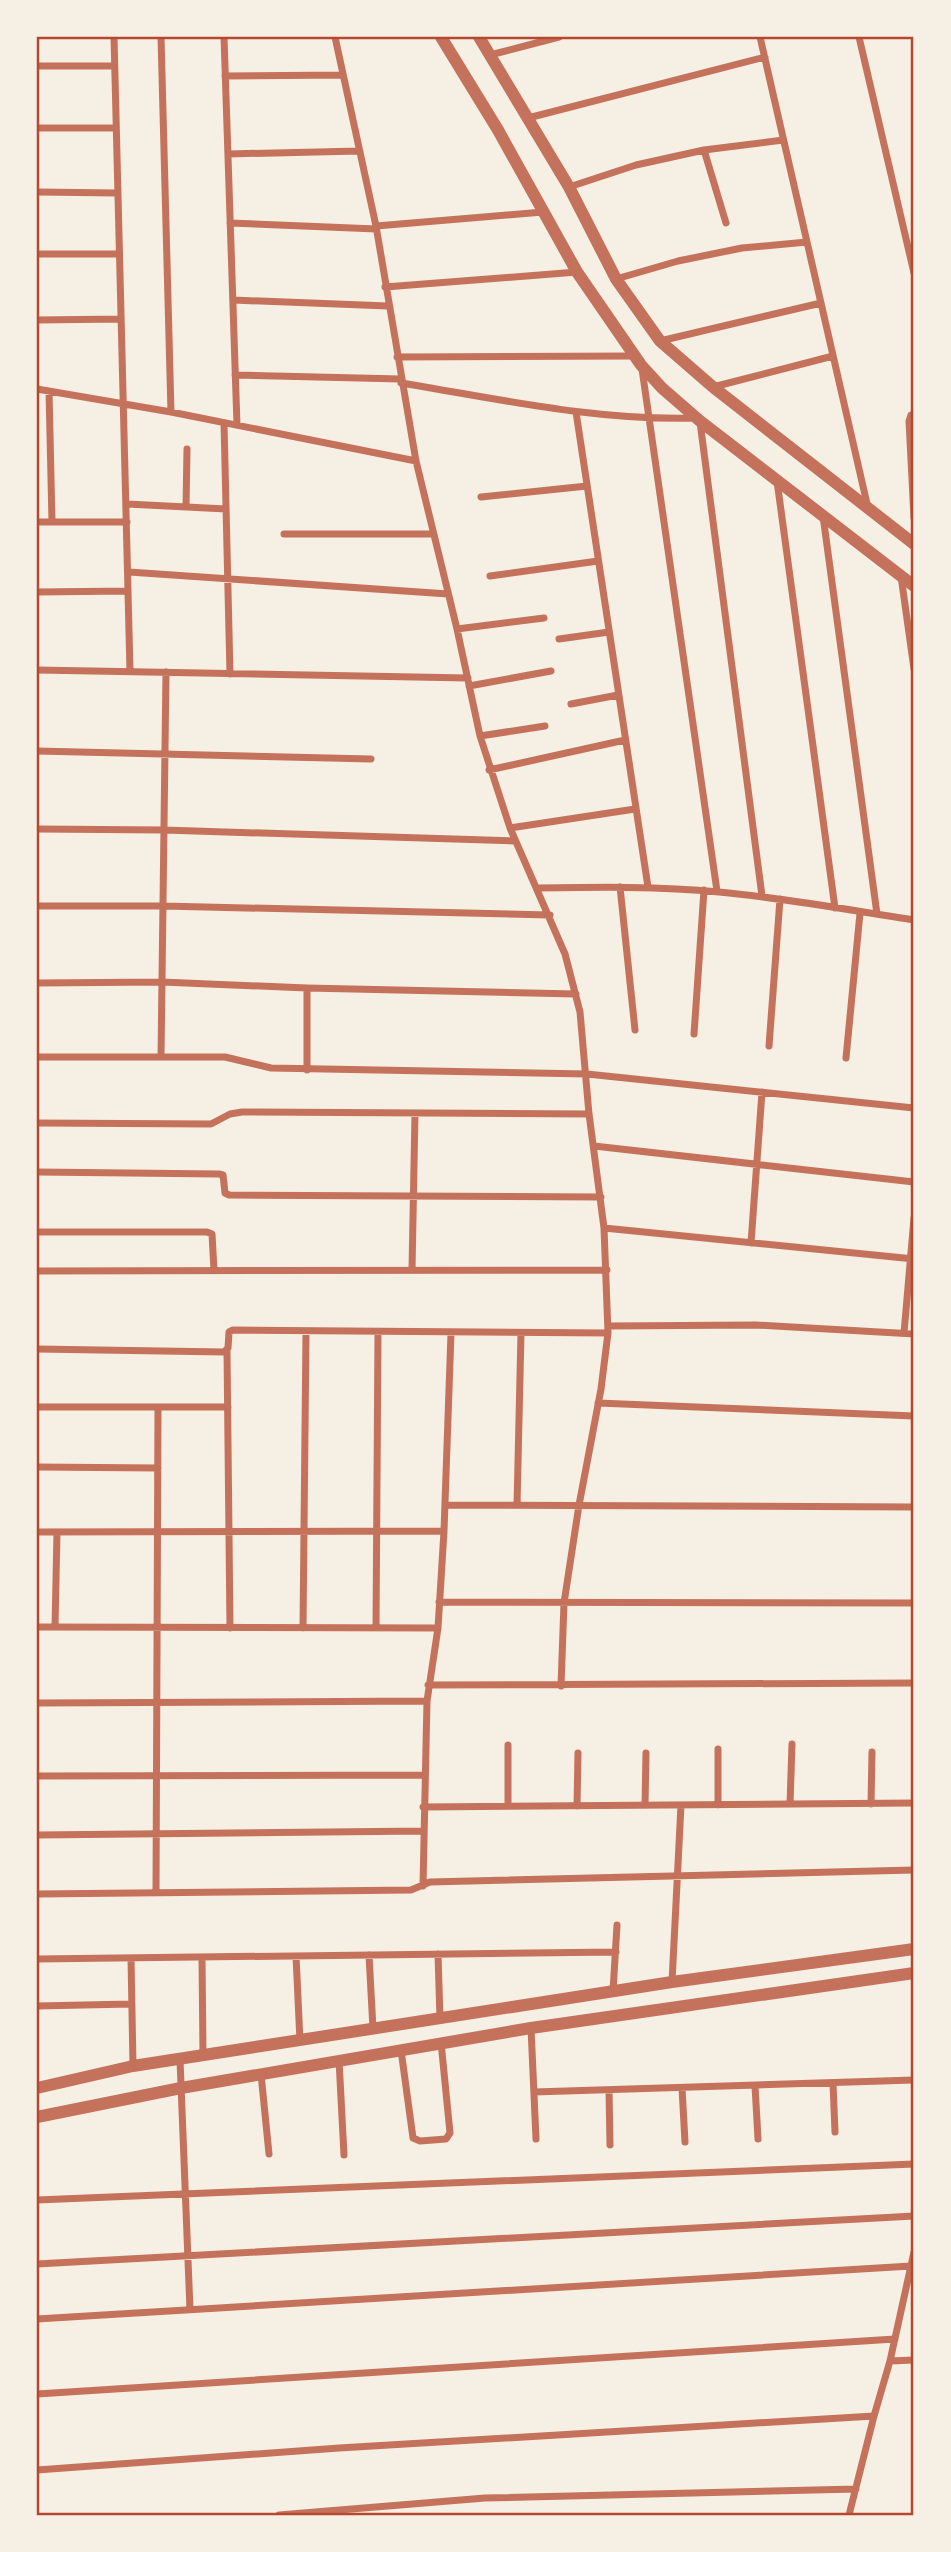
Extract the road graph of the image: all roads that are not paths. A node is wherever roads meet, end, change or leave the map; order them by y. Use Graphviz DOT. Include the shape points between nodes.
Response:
graph roads {
  1 [pos="114,37"];
  2 [pos="161,37"];
  3 [pos="224,37"];
  4 [pos="335,37"];
  5 [pos="441,37"];
  6 [pos="479,37"];
  7 [pos="559,37"];
  8 [pos="760,37"];
  9 [pos="859,37"];
  10 [pos="490,55"];
  11 [pos="765,57"];
  12 [pos="37,66"];
  13 [pos="114,66"];
  14 [pos="343,75"];
  15 [pos="225,76"];
  16 [pos="528,118"];
  17 [pos="37,128"];
  18 [pos="116,128"];
  19 [pos="783,140"];
  20 [pos="704,150"];
  21 [pos="359,151"];
  22 [pos="228,154"];
  23 [pos="569,187"];
  24 [pos="37,192"];
  25 [pos="117,193"];
  26 [pos="543,212"];
  27 [pos="230,223"];
  28 [pos="726,223"];
  29 [pos="376,228"];
  30 [pos="807,243"];
  31 [pos="37,254"];
  32 [pos="118,254"];
  33 [pos="577,272"];
  34 [pos="914,273"];
  35 [pos="616,279"];
  36 [pos="385,288"];
  37 [pos="233,300"];
  38 [pos="821,303"];
  39 [pos="388,306"];
  40 [pos="120,319"];
  41 [pos="37,320"];
  42 [pos="660,341"];
  43 [pos="833,356"];
  44 [pos="397,357"];
  45 [pos="638,360"];
  46 [pos="235,375"];
  47 [pos="401,381"];
  48 [pos="713,387"];
  49 [pos="37,389"];
  50 [pos="49,391"];
  51 [pos="122,403"];
  52 [pos="171,412"];
  53 [pos="576,412"];
  54 [pos="914,414"];
  55 [pos="649,419"];
  56 [pos="698,420"];
  57 [pos="224,423"];
  58 [pos="237,425"];
  59 [pos="187,449"];
  60 [pos="415,461"];
  61 [pos="777,480"];
  62 [pos="587,486"];
  63 [pos="481,497"];
  64 [pos="127,504"];
  65 [pos="186,507"];
  66 [pos="226,509"];
  67 [pos="868,509"];
  68 [pos="822,514"];
  69 [pos="914,518"];
  70 [pos="37,522"];
  71 [pos="52,522"];
  72 [pos="127,522"];
  73 [pos="284,534"];
  74 [pos="432,534"];
  75 [pos="914,544"];
  76 [pos="598,561"];
  77 [pos="129,572"];
  78 [pos="901,575"];
  79 [pos="490,576"];
  80 [pos="227,579"];
  81 [pos="914,586"];
  82 [pos="128,591"];
  83 [pos="37,592"];
  84 [pos="448,594"];
  85 [pos="544,618"];
  86 [pos="457,629"];
  87 [pos="608,632"];
  88 [pos="559,639"];
  89 [pos="914,668"];
  90 [pos="37,670"];
  91 [pos="130,671"];
  92 [pos="551,671"];
  93 [pos="166,672"];
  94 [pos="230,674"];
  95 [pos="468,682"];
  96 [pos="618,695"];
  97 [pos="571,704"];
  98 [pos="545,726"];
  99 [pos="480,736"];
  100 [pos="625,740"];
  101 [pos="37,751"];
  102 [pos="166,754"];
  103 [pos="371,759"];
  104 [pos="489,769"];
  105 [pos="635,808"];
  106 [pos="510,828"];
  107 [pos="37,829"];
  108 [pos="164,830"];
  109 [pos="515,841"];
  110 [pos="621,887"];
  111 [pos="648,887"];
  112 [pos="537,888"];
  113 [pos="704,890"];
  114 [pos="717,891"];
  115 [pos="762,897"];
  116 [pos="780,899"];
  117 [pos="37,906"];
  118 [pos="163,906"];
  119 [pos="835,908"];
  120 [pos="860,913"];
  121 [pos="877,914"];
  122 [pos="550,915"];
  123 [pos="914,920"];
  124 [pos="162,982"];
  125 [pos="37,983"];
  126 [pos="307,988"];
  127 [pos="576,994"];
  128 [pos="635,1030"];
  129 [pos="694,1034"];
  130 [pos="769,1046"];
  131 [pos="37,1057"];
  132 [pos="161,1057"];
  133 [pos="846,1058"];
  134 [pos="307,1070"];
  135 [pos="587,1074"];
  136 [pos="762,1092"];
  137 [pos="914,1108"];
  138 [pos="415,1113"];
  139 [pos="589,1114"];
  140 [pos="37,1124"];
  141 [pos="594,1146"];
  142 [pos="757,1164"];
  143 [pos="37,1171"];
  144 [pos="914,1182"];
  145 [pos="414,1196"];
  146 [pos="601,1197"];
  147 [pos="914,1219"];
  148 [pos="604,1228"];
  149 [pos="37,1232"];
  150 [pos="751,1243"];
  151 [pos="912,1259"];
  152 [pos="37,1270"];
  153 [pos="214,1270"];
  154 [pos="412,1270"];
  155 [pos="607,1270"];
  156 [pos="608,1329"];
  157 [pos="306,1332"];
  158 [pos="378,1332"];
  159 [pos="451,1333"];
  160 [pos="521,1333"];
  161 [pos="904,1333"];
  162 [pos="914,1334"];
  163 [pos="37,1349"];
  164 [pos="228,1351"];
  165 [pos="598,1403"];
  166 [pos="37,1407"];
  167 [pos="158,1407"];
  168 [pos="228,1407"];
  169 [pos="914,1416"];
  170 [pos="37,1467"];
  171 [pos="158,1468"];
  172 [pos="445,1505"];
  173 [pos="517,1505"];
  174 [pos="579,1506"];
  175 [pos="914,1507"];
  176 [pos="377,1531"];
  177 [pos="444,1531"];
  178 [pos="37,1532"];
  179 [pos="57,1532"];
  180 [pos="158,1532"];
  181 [pos="229,1532"];
  182 [pos="304,1532"];
  183 [pos="439,1602"];
  184 [pos="564,1603"];
  185 [pos="914,1603"];
  186 [pos="37,1627"];
  187 [pos="55,1627"];
  188 [pos="157,1628"];
  189 [pos="230,1628"];
  190 [pos="303,1628"];
  191 [pos="376,1628"];
  192 [pos="438,1628"];
  193 [pos="914,1683"];
  194 [pos="428,1685"];
  195 [pos="561,1686"];
  196 [pos="427,1700"];
  197 [pos="37,1703"];
  198 [pos="157,1703"];
  199 [pos="792,1744"];
  200 [pos="508,1745"];
  201 [pos="718,1749"];
  202 [pos="872,1752"];
  203 [pos="578,1753"];
  204 [pos="646,1753"];
  205 [pos="156,1775"];
  206 [pos="424,1775"];
  207 [pos="37,1776"];
  208 [pos="914,1803"];
  209 [pos="790,1804"];
  210 [pos="871,1804"];
  211 [pos="645,1805"];
  212 [pos="681,1805"];
  213 [pos="718,1805"];
  214 [pos="508,1806"];
  215 [pos="577,1806"];
  216 [pos="423,1807"];
  217 [pos="423,1831"];
  218 [pos="156,1833"];
  219 [pos="37,1835"];
  220 [pos="914,1870"];
  221 [pos="677,1876"];
  222 [pos="423,1885"];
  223 [pos="156,1893"];
  224 [pos="37,1894"];
  225 [pos="617,1925"];
  226 [pos="914,1949"];
  227 [pos="615,1952"];
  228 [pos="438,1954"];
  229 [pos="369,1955"];
  230 [pos="296,1956"];
  231 [pos="202,1957"];
  232 [pos="131,1958"];
  233 [pos="37,1959"];
  234 [pos="914,1973"];
  235 [pos="672,1982"];
  236 [pos="613,1992"];
  237 [pos="131,2004"];
  238 [pos="37,2006"];
  239 [pos="440,2019"];
  240 [pos="531,2028"];
  241 [pos="373,2029"];
  242 [pos="300,2041"];
  243 [pos="442,2042"];
  244 [pos="401,2050"];
  245 [pos="203,2056"];
  246 [pos="180,2060"];
  247 [pos="339,2060"];
  248 [pos="133,2066"];
  249 [pos="261,2074"];
  250 [pos="914,2081"];
  251 [pos="833,2083"];
  252 [pos="755,2086"];
  253 [pos="37,2088"];
  254 [pos="181,2088"];
  255 [pos="682,2088"];
  256 [pos="609,2090"];
  257 [pos="534,2092"];
  258 [pos="37,2117"];
  259 [pos="835,2132"];
  260 [pos="536,2139"];
  261 [pos="758,2139"];
  262 [pos="685,2142"];
  263 [pos="610,2145"];
  264 [pos="269,2154"];
  265 [pos="344,2155"];
  266 [pos="914,2164"];
  267 [pos="186,2193"];
  268 [pos="37,2200"];
  269 [pos="914,2216"];
  270 [pos="914,2252"];
  271 [pos="188,2256"];
  272 [pos="37,2264"];
  273 [pos="911,2266"];
  274 [pos="912,2274"];
  275 [pos="190,2310"];
  276 [pos="37,2319"];
  277 [pos="895,2339"];
  278 [pos="914,2360"];
  279 [pos="890,2361"];
  280 [pos="37,2394"];
  281 [pos="874,2416"];
  282 [pos="37,2470"];
  283 [pos="856,2489"];
  284 [pos="279,2515"];
  285 [pos="849,2515"];
  1 -- 13 [label="street"];
  2 -- 52 [label="street"];
  3 -- 15 [label="street"];
  4 -- 14 [label="street"];
  5 -- 26 [label="street"];
  6 -- 10 [label="street"];
  7 -- 10 [label="street"];
  8 -- 11 [label="street"];
  9 -- 34 [label="street"];
  10 -- 16 [label="street"];
  11 -- 16 [label="street"];
  11 -- 19 [label="street"];
  12 -- 13 [label="street"];
  13 -- 18 [label="street"];
  14 -- 15 [label="street"];
  14 -- 21 [label="street"];
  15 -- 22 [label="street"];
  16 -- 23 [label="street"];
  17 -- 18 [label="street"];
  18 -- 25 [label="street"];
  19 -- 20 [label="street"];
  19 -- 30 [label="street"];
  20 -- 23 [label="street" via="636,165"];
  20 -- 28 [label="street"];
  21 -- 22 [label="street"];
  21 -- 29 [label="street"];
  22 -- 27 [label="street"];
  23 -- 35 [label="street"];
  24 -- 25 [label="street"];
  25 -- 32 [label="street"];
  26 -- 29 [label="street"];
  26 -- 33 [label="street"];
  27 -- 29 [label="street"];
  27 -- 37 [label="street"];
  29 -- 36 [label="street"];
  30 -- 35 [label="street" via="729,251"];
  30 -- 38 [label="street"];
  31 -- 32 [label="street"];
  32 -- 40 [label="street"];
  33 -- 36 [label="street"];
  33 -- 45 [label="street"];
  35 -- 42 [label="street"];
  36 -- 39 [label="street"];
  37 -- 39 [label="street"];
  37 -- 46 [label="street"];
  38 -- 42 [label="street"];
  38 -- 43 [label="street"];
  39 -- 44 [label="street"];
  40 -- 41 [label="street"];
  40 -- 51 [label="street"];
  42 -- 48 [label="street"];
  43 -- 48 [label="street"];
  43 -- 67 [label="street"];
  44 -- 45 [label="street"];
  44 -- 47 [label="street"];
  45 -- 55 [label="street"];
  45 -- 56 [label="street"];
  46 -- 47 [label="street"];
  46 -- 58 [label="street"];
  47 -- 53 [label="street"];
  47 -- 60 [label="street"];
  48 -- 67 [label="street"];
  49 -- 50 [label="street"];
  50 -- 51 [label="street"];
  50 -- 71 [label="street"];
  51 -- 52 [label="street"];
  51 -- 64 [label="street"];
  52 -- 57 [label="street"];
  53 -- 55 [label="street"];
  53 -- 62 [label="street"];
  54 -- 69 [label="street" via="909,421"];
  55 -- 56 [label="street"];
  55 -- 114 [label="street"];
  56 -- 61 [label="street"];
  56 -- 115 [label="street"];
  57 -- 58 [label="street"];
  57 -- 66 [label="street"];
  58 -- 60 [label="street"];
  59 -- 65 [label="street"];
  60 -- 74 [label="street"];
  61 -- 68 [label="street"];
  61 -- 119 [label="street"];
  62 -- 63 [label="street"];
  62 -- 76 [label="street"];
  64 -- 65 [label="street"];
  64 -- 72 [label="street"];
  65 -- 66 [label="street"];
  66 -- 80 [label="street"];
  67 -- 75 [label="street"];
  68 -- 78 [label="street"];
  68 -- 121 [label="street"];
  70 -- 71 [label="street"];
  71 -- 72 [label="street"];
  72 -- 77 [label="street"];
  73 -- 74 [label="street"];
  74 -- 84 [label="street"];
  76 -- 79 [label="street"];
  76 -- 87 [label="street"];
  77 -- 80 [label="street"];
  77 -- 82 [label="street"];
  78 -- 81 [label="street"];
  78 -- 89 [label="street"];
  80 -- 84 [label="street"];
  80 -- 94 [label="street"];
  82 -- 83 [label="street"];
  82 -- 91 [label="street"];
  84 -- 86 [label="street"];
  85 -- 86 [label="street"];
  86 -- 95 [label="street"];
  87 -- 88 [label="street"];
  87 -- 96 [label="street"];
  90 -- 91 [label="street"];
  91 -- 93 [label="street"];
  92 -- 95 [label="street"];
  93 -- 94 [label="street"];
  93 -- 102 [label="street"];
  94 -- 95 [label="street"];
  95 -- 99 [label="street"];
  96 -- 97 [label="street"];
  96 -- 100 [label="street"];
  98 -- 99 [label="street"];
  99 -- 104 [label="street"];
  100 -- 104 [label="street"];
  100 -- 105 [label="street"];
  101 -- 102 [label="street"];
  102 -- 103 [label="street"];
  102 -- 108 [label="street"];
  104 -- 106 [label="street"];
  105 -- 106 [label="street"];
  105 -- 111 [label="street"];
  106 -- 109 [label="street"];
  107 -- 108 [label="street"];
  108 -- 109 [label="street"];
  108 -- 118 [label="street"];
  109 -- 112 [label="street"];
  110 -- 111 [label="street"];
  110 -- 112 [label="street"];
  110 -- 128 [label="street"];
  111 -- 113 [label="street"];
  112 -- 122 [label="street"];
  113 -- 114 [label="street"];
  113 -- 129 [label="street"];
  114 -- 115 [label="street"];
  115 -- 116 [label="street"];
  116 -- 119 [label="street"];
  116 -- 130 [label="street"];
  117 -- 118 [label="street"];
  118 -- 122 [label="street"];
  118 -- 124 [label="street"];
  119 -- 120 [label="street"];
  120 -- 121 [label="street"];
  120 -- 133 [label="street"];
  121 -- 123 [label="street"];
  122 -- 127 [label="street"];
  124 -- 125 [label="street"];
  124 -- 126 [label="street"];
  124 -- 132 [label="street"];
  126 -- 127 [label="street"];
  126 -- 134 [label="street"];
  127 -- 135 [label="street"];
  131 -- 132 [label="street"];
  132 -- 134 [label="street" via="225,1057 259,1067"];
  134 -- 135 [label="street"];
  135 -- 136 [label="street"];
  135 -- 139 [label="street"];
  136 -- 137 [label="street"];
  136 -- 142 [label="street"];
  138 -- 139 [label="street"];
  138 -- 140 [label="street" via="242,1112 199,1125"];
  138 -- 145 [label="street"];
  139 -- 141 [label="street"];
  141 -- 142 [label="street"];
  141 -- 146 [label="street"];
  142 -- 144 [label="street"];
  142 -- 150 [label="street"];
  143 -- 145 [label="street" via="219,1174 229,1195"];
  145 -- 146 [label="street"];
  145 -- 154 [label="street"];
  146 -- 148 [label="street"];
  147 -- 151 [label="street"];
  148 -- 150 [label="street"];
  148 -- 155 [label="street"];
  149 -- 153 [label="street" via="207,1231 214,1241"];
  150 -- 151 [label="street"];
  151 -- 161 [label="street"];
  152 -- 153 [label="street"];
  153 -- 154 [label="street"];
  154 -- 155 [label="street"];
  155 -- 156 [label="street"];
  156 -- 160 [label="street"];
  156 -- 161 [label="street" via="756,1325"];
  156 -- 165 [label="street"];
  157 -- 158 [label="street"];
  157 -- 164 [label="street" via="233,1330"];
  157 -- 182 [label="street"];
  158 -- 159 [label="street"];
  158 -- 176 [label="street"];
  159 -- 160 [label="street"];
  159 -- 172 [label="street"];
  160 -- 173 [label="street"];
  161 -- 162 [label="street"];
  163 -- 164 [label="street"];
  164 -- 168 [label="street"];
  165 -- 169 [label="street"];
  165 -- 174 [label="street"];
  166 -- 167 [label="street"];
  167 -- 168 [label="street"];
  167 -- 171 [label="street"];
  168 -- 181 [label="street"];
  170 -- 171 [label="street"];
  171 -- 180 [label="street"];
  172 -- 173 [label="street"];
  172 -- 177 [label="street"];
  173 -- 174 [label="street"];
  174 -- 175 [label="street"];
  174 -- 184 [label="street"];
  176 -- 177 [label="street"];
  176 -- 182 [label="street"];
  176 -- 191 [label="street"];
  177 -- 183 [label="street"];
  178 -- 179 [label="street"];
  179 -- 180 [label="street"];
  179 -- 187 [label="street"];
  180 -- 181 [label="street"];
  180 -- 188 [label="street"];
  181 -- 182 [label="street"];
  181 -- 189 [label="street"];
  182 -- 190 [label="street"];
  183 -- 184 [label="street"];
  183 -- 192 [label="street"];
  184 -- 185 [label="street"];
  184 -- 195 [label="street"];
  186 -- 187 [label="street"];
  187 -- 188 [label="street"];
  188 -- 189 [label="street"];
  188 -- 198 [label="street"];
  189 -- 190 [label="street"];
  190 -- 191 [label="street"];
  191 -- 192 [label="street"];
  192 -- 194 [label="street"];
  193 -- 195 [label="street"];
  194 -- 195 [label="street"];
  194 -- 196 [label="street"];
  196 -- 198 [label="street"];
  196 -- 206 [label="street"];
  197 -- 198 [label="street"];
  198 -- 205 [label="street"];
  199 -- 209 [label="street"];
  200 -- 214 [label="street"];
  201 -- 213 [label="street"];
  202 -- 210 [label="street"];
  203 -- 215 [label="street"];
  204 -- 211 [label="street"];
  205 -- 206 [label="street"];
  205 -- 207 [label="street"];
  205 -- 218 [label="street"];
  206 -- 216 [label="street"];
  208 -- 210 [label="street"];
  209 -- 210 [label="street"];
  209 -- 213 [label="street"];
  211 -- 212 [label="street"];
  211 -- 215 [label="street"];
  212 -- 213 [label="street"];
  212 -- 221 [label="street"];
  214 -- 215 [label="street"];
  214 -- 216 [label="street"];
  216 -- 217 [label="street"];
  217 -- 218 [label="street"];
  217 -- 222 [label="street"];
  218 -- 219 [label="street"];
  218 -- 223 [label="street"];
  220 -- 221 [label="street"];
  221 -- 222 [label="street"];
  221 -- 235 [label="street"];
  222 -- 223 [label="street" via="411,1890"];
  223 -- 224 [label="street"];
  225 -- 227 [label="street"];
  226 -- 235 [label="street"];
  227 -- 228 [label="street"];
  227 -- 236 [label="street"];
  228 -- 229 [label="street"];
  228 -- 239 [label="street"];
  229 -- 230 [label="street"];
  229 -- 241 [label="street"];
  230 -- 231 [label="street"];
  230 -- 242 [label="street"];
  231 -- 232 [label="street"];
  231 -- 245 [label="street"];
  232 -- 233 [label="street"];
  232 -- 237 [label="street"];
  234 -- 240 [label="street"];
  235 -- 236 [label="street"];
  236 -- 239 [label="street"];
  237 -- 238 [label="street"];
  237 -- 248 [label="street"];
  239 -- 241 [label="street"];
  240 -- 243 [label="street"];
  240 -- 257 [label="street"];
  241 -- 242 [label="street"];
  242 -- 245 [label="street"];
  243 -- 244 [label="street"];
  243 -- 244 [label="street" via="450,2133 446,2139 414,2138"];
  244 -- 247 [label="street"];
  245 -- 246 [label="street"];
  246 -- 248 [label="street"];
  246 -- 254 [label="street"];
  247 -- 249 [label="street"];
  247 -- 265 [label="street"];
  248 -- 253 [label="street"];
  249 -- 254 [label="street"];
  249 -- 264 [label="street"];
  250 -- 251 [label="street"];
  251 -- 252 [label="street"];
  251 -- 259 [label="street"];
  252 -- 255 [label="street"];
  252 -- 261 [label="street"];
  254 -- 258 [label="street"];
  254 -- 267 [label="street"];
  255 -- 256 [label="street"];
  255 -- 262 [label="street"];
  256 -- 257 [label="street"];
  256 -- 263 [label="street"];
  257 -- 260 [label="street"];
  266 -- 267 [label="street"];
  267 -- 268 [label="street"];
  267 -- 271 [label="street"];
  269 -- 271 [label="street"];
  270 -- 273 [label="street"];
  271 -- 272 [label="street"];
  271 -- 275 [label="street"];
  273 -- 274 [label="street"];
  273 -- 275 [label="street"];
  274 -- 277 [label="street"];
  275 -- 276 [label="street"];
  277 -- 279 [label="street"];
  277 -- 280 [label="street"];
  278 -- 279 [label="street"];
  279 -- 281 [label="street"];
  281 -- 282 [label="street"];
  281 -- 283 [label="street"];
  283 -- 284 [label="street" via="485,2498"];
  283 -- 285 [label="street"];
}
